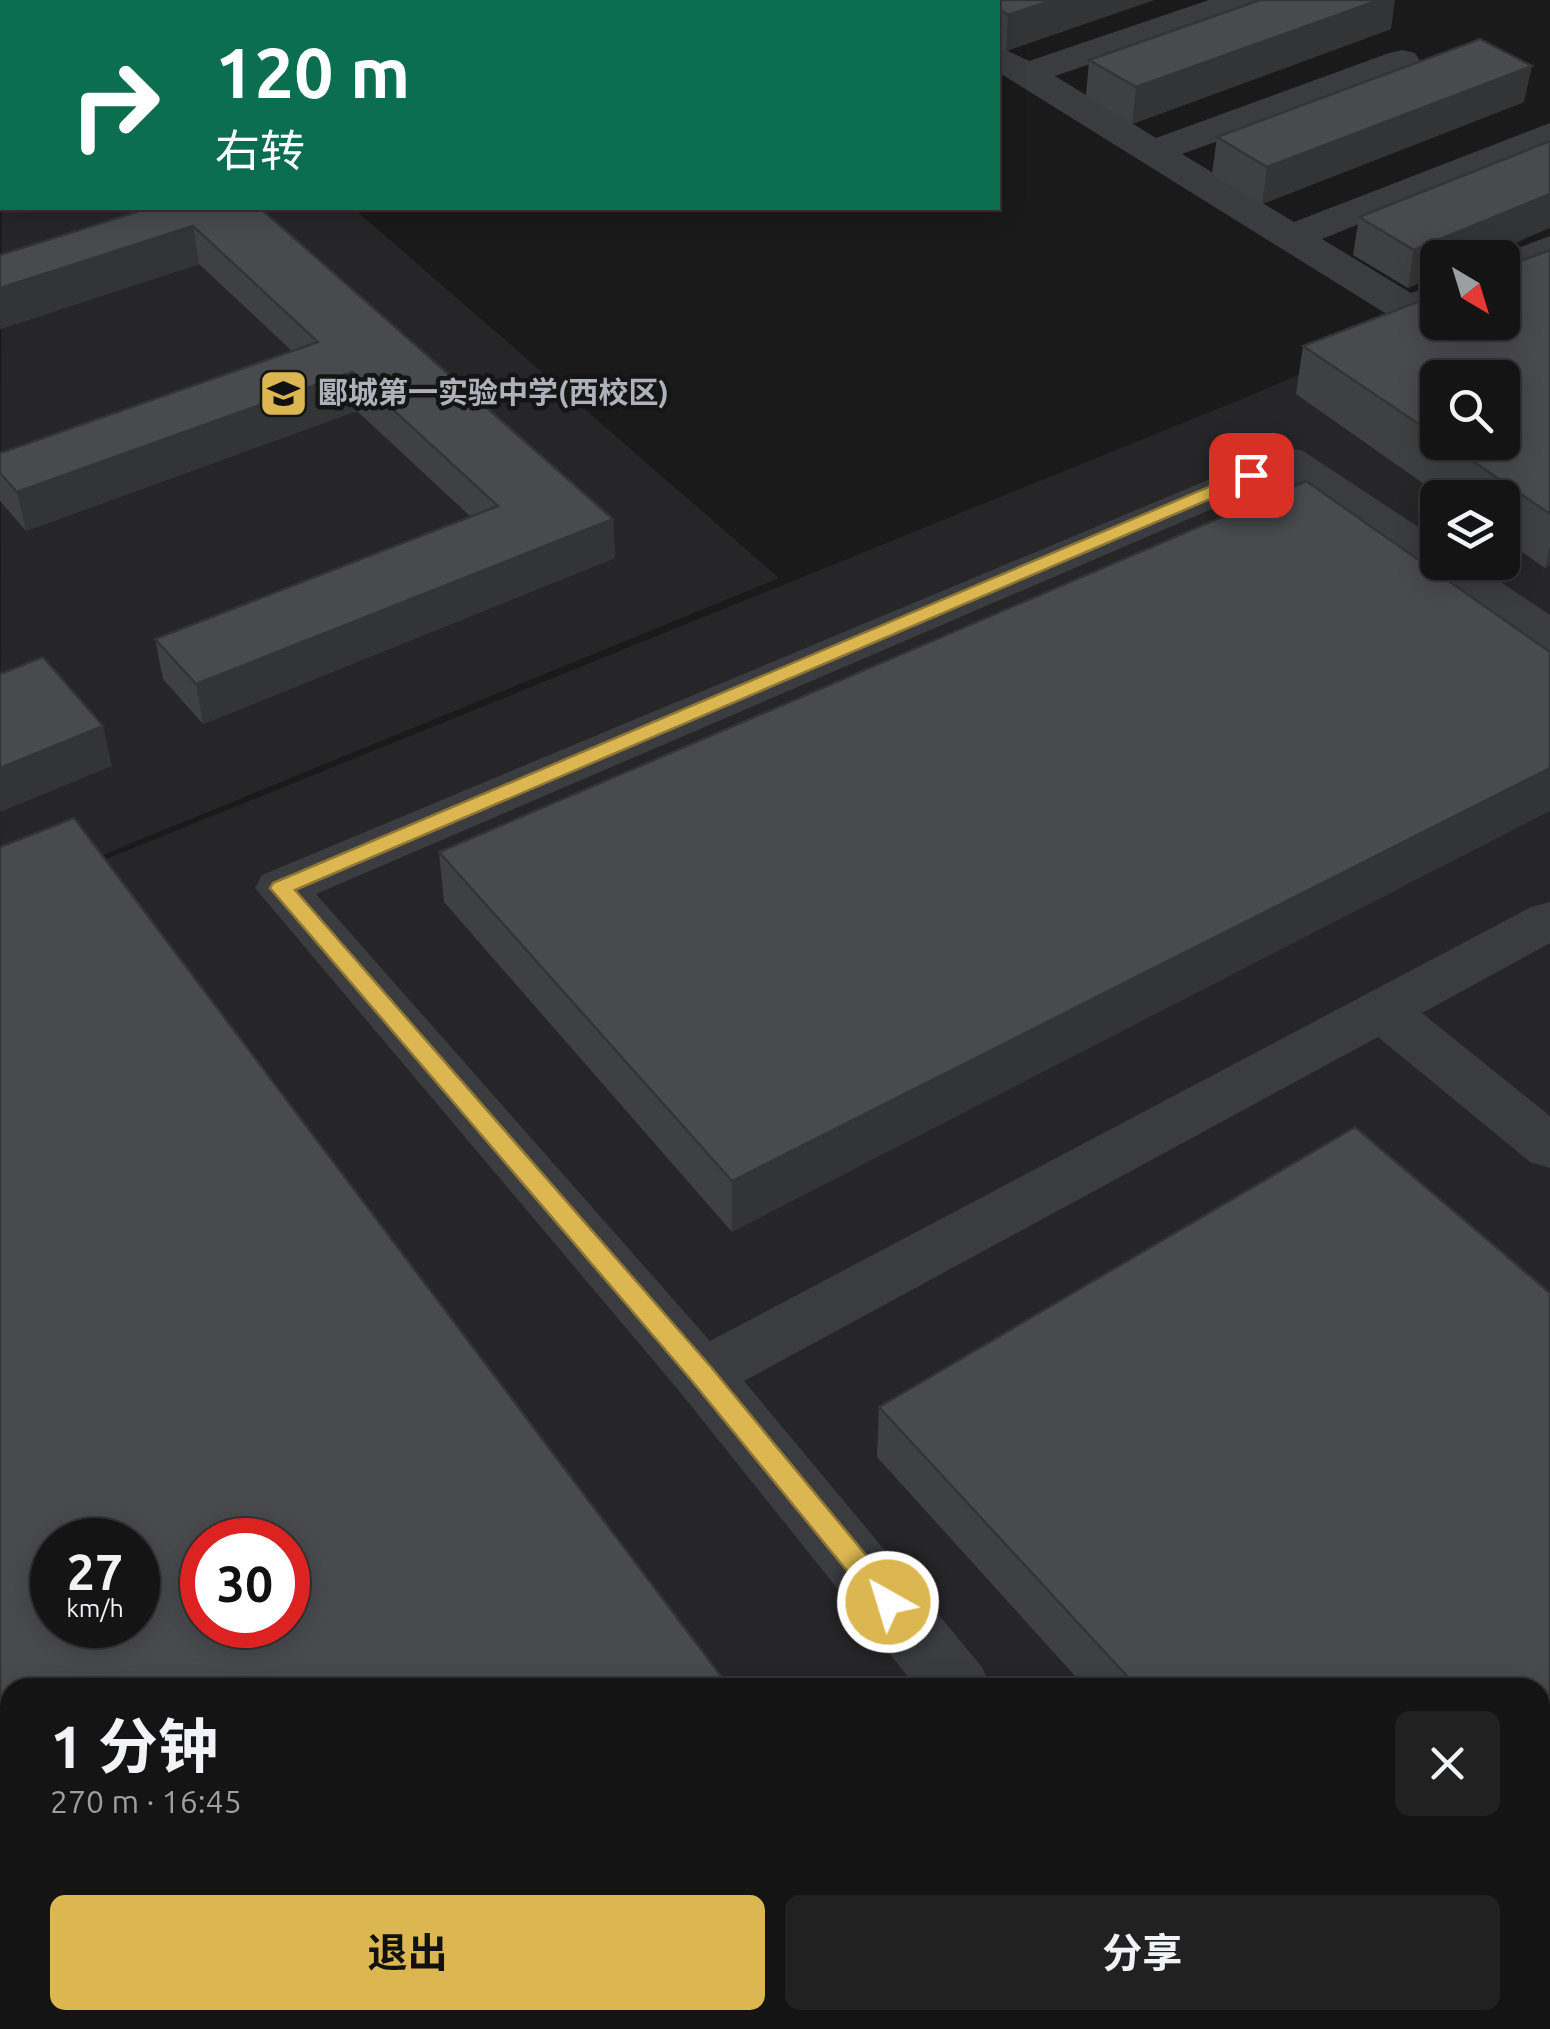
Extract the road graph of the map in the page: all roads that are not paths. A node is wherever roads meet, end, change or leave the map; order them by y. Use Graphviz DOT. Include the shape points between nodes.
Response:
graph roads {
  1 [pos="1243,0"];
  2 [pos="1402,61"];
  3 [pos="1012,65"];
  4 [pos="1550,134"];
  5 [pos="1152,152"];
  6 [pos="1290,238"];
  7 [pos="1550,248"];
  8 [pos="1520,260"];
  9 [pos="1420,304"];
  10 [pos="1420,550"];
  11 [pos="1465,580"];
  12 [pos="1550,637"];
  13 [pos="1550,920"];
  14 [pos="1383,1011"];
  15 [pos="1550,1147"];
  16 [pos="702,1374"];
  17 [pos="950,1678"];
  1 -- 3 [label="street"];
  2 -- 5 [label="street"];
  3 -- 5 [label="street"];
  4 -- 6 [label="street"];
  5 -- 6 [label="street"];
  6 -- 9 [label="street" via="1408,309"];
  7 -- 8 [label="street"];
  10 -- 16 [label="street" via="1287,460 280,888"];
  11 -- 12 [label="street"];
  13 -- 14 [label="street"];
  14 -- 15 [label="street"];
  14 -- 16 [label="street"];
  16 -- 17 [label="street"];
}
